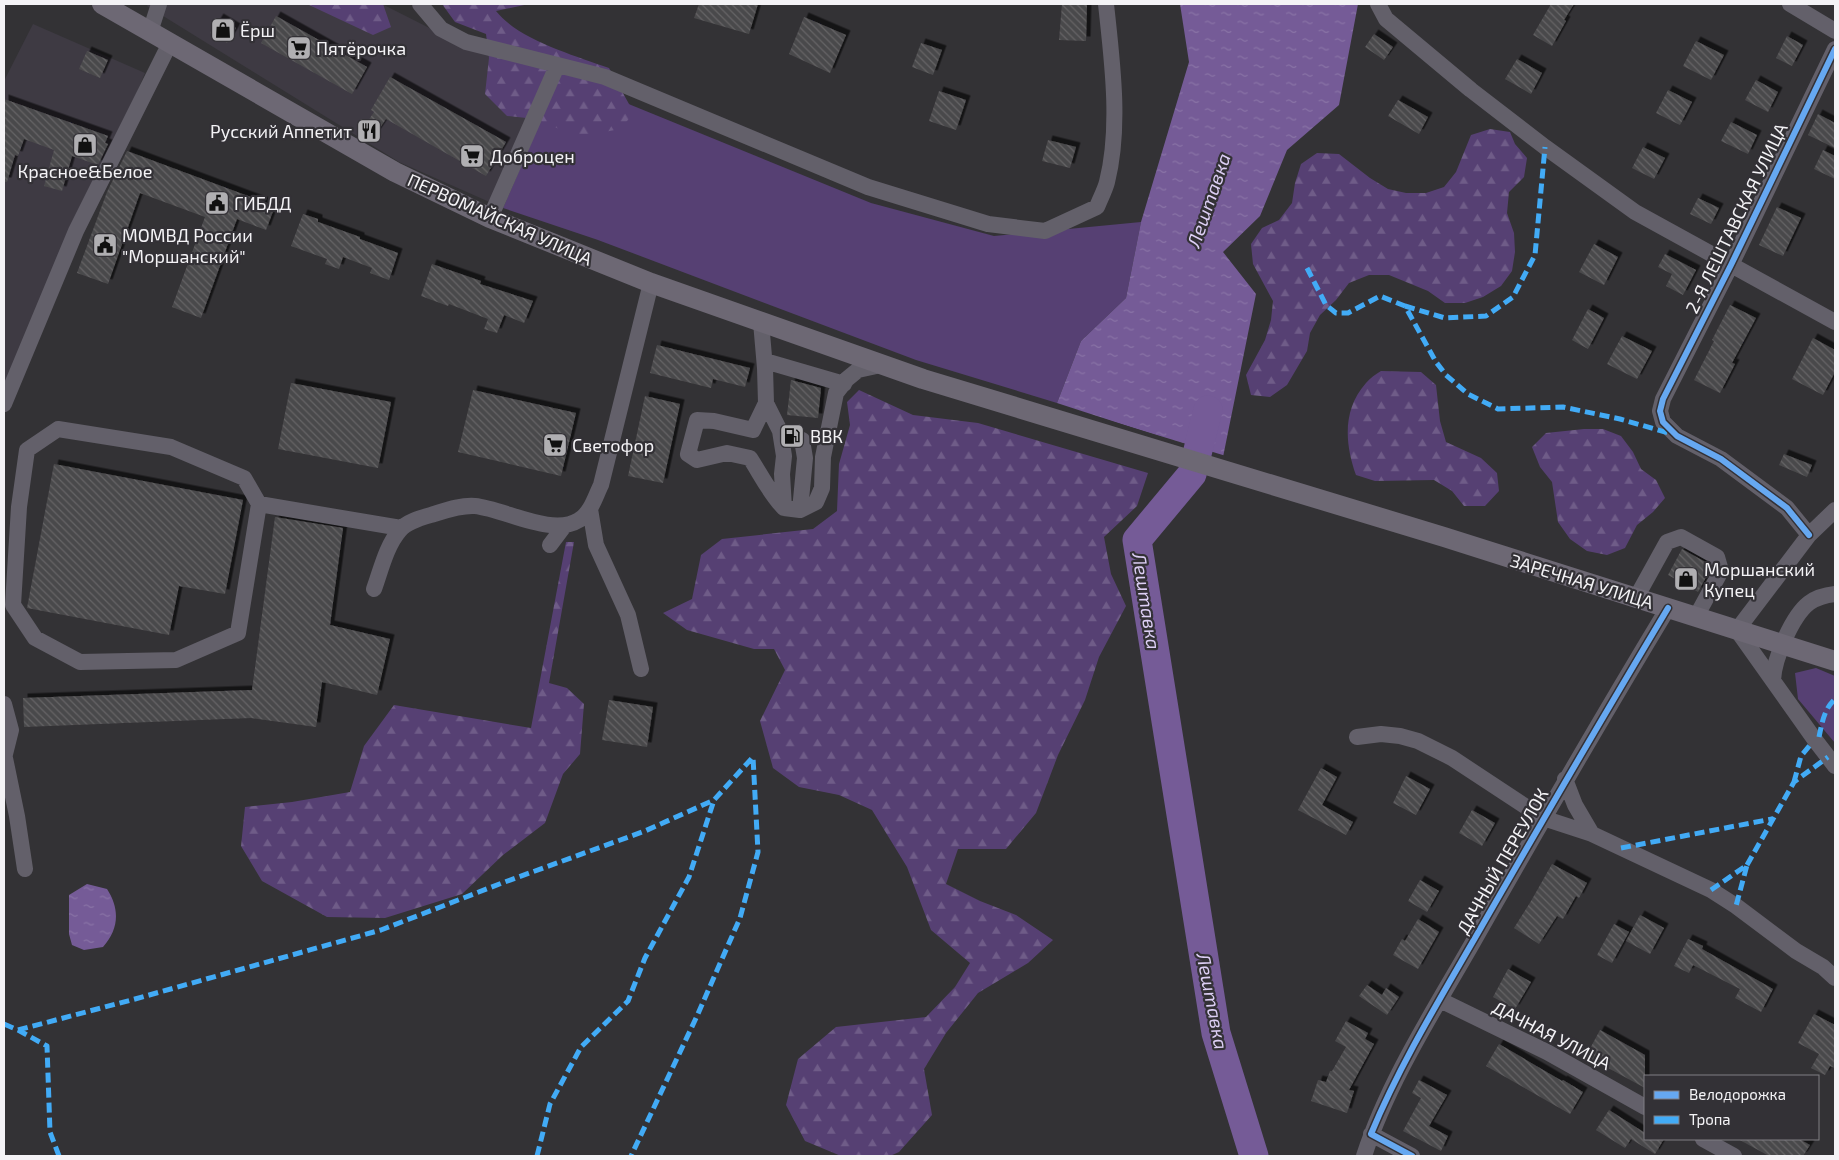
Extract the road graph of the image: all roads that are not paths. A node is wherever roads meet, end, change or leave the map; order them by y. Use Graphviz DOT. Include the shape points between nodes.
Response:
graph roads {
  1 [pos="102,4"];
  2 [pos="159,4"];
  3 [pos="420,4"];
  4 [pos="1106,4"];
  5 [pos="1378,4"];
  6 [pos="1790,4"];
  7 [pos="1835,31"];
  8 [pos="150,32"];
  9 [pos="170,43"];
  10 [pos="1835,49"];
  11 [pos="557,66"];
  12 [pos="490,218"];
  13 [pos="1731,265"];
  14 [pos="651,283"];
  15 [pos="761,322"];
  16 [pos="1835,322"];
  17 [pos="765,361"];
  18 [pos="881,365"];
  19 [pos="924,379"];
  20 [pos="844,384"];
  21 [pos="766,403"];
  22 [pos="4,404"];
  23 [pos="753,430"];
  24 [pos="750,458"];
  25 [pos="260,504"];
  26 [pos="590,509"];
  27 [pos="792,509"];
  28 [pos="1835,510"];
  29 [pos="565,525"];
  30 [pos="401,528"];
  31 [pos="1808,535"];
  32 [pos="550,546"];
  33 [pos="374,589"];
  34 [pos="1835,594"];
  35 [pos="1636,598"];
  36 [pos="1668,608"];
  37 [pos="1696,617"];
  38 [pos="1737,630"];
  39 [pos="1782,644"];
  40 [pos="1835,661"];
  41 [pos="641,669"];
  42 [pos="1773,680"];
  43 [pos="4,704"];
  44 [pos="1357,737"];
  45 [pos="4,758"];
  46 [pos="1835,766"];
  47 [pos="1565,779"];
  48 [pos="1543,818"];
  49 [pos="1592,834"];
  50 [pos="25,869"];
  51 [pos="1835,978"];
  52 [pos="1440,1000"];
  53 [pos="1644,1106"];
  54 [pos="1371,1134"];
  55 [pos="1705,1140"];
  56 [pos="1364,1156"];
  57 [pos="1412,1156"];
  58 [pos="1734,1156"];
  1 -- 8 [label="main road, ПЕРВОМАЙСКАЯ УЛИЦА"];
  2 -- 8 [label="street"];
  3 -- 11 [label="street" via="442,29 466,42"];
  4 -- 11 [label="street" via="1112,63 1114,141 1107,183 1097,207 1045,231 988,224 868,187 605,77"];
  5 -- 13 [label="street" via="1386,19 1545,147 1635,212"];
  6 -- 7 [label="street"];
  8 -- 9 [label="main road, ПЕРВОМАЙСКАЯ УЛИЦА"];
  9 -- 12 [label="main road, ПЕРВОМАЙСКАЯ УЛИЦА" via="395,172"];
  9 -- 22 [label="street" via="76,231"];
  10 -- 13 [label="street, 2-Я ЛЕШТАВСКАЯ УЛИЦА"];
  11 -- 12 [label="street"];
  12 -- 14 [label="main road, ПЕРВОМАЙСКАЯ УЛИЦА"];
  13 -- 16 [label="street"];
  13 -- 31 [label="street, 2-Я ЛЕШТАВСКАЯ УЛИЦА" via="1663,399 1660,411 1663,422 1677,436 1721,459 1787,508"];
  14 -- 15 [label="main road, ПЕРВОМАЙСКАЯ УЛИЦА"];
  14 -- 26 [label="street" via="601,485"];
  15 -- 17 [label="street"];
  15 -- 18 [label="main road, ПЕРВОМАЙСКАЯ УЛИЦА"];
  17 -- 20 [label="street"];
  17 -- 21 [label="street"];
  18 -- 19 [label="main road, ПЕРВОМАЙСКАЯ УЛИЦА"];
  18 -- 20 [label="street" via="858,370"];
  19 -- 35 [label="main road, ЗАРЕЧНАЯ УЛИЦА"];
  20 -- 27 [label="street" via="836,393 823,457 822,488 816,502"];
  21 -- 23 [label="street"];
  21 -- 27 [label="street" via="780,432 784,456 782,474"];
  23 -- 24 [label="street"];
  23 -- 24 [label="street" via="697,420 688,454 697,460 727,452"];
  24 -- 27 [label="street" via="773,497"];
  25 -- 25 [label="street" via="244,478 171,447 58,429 27,450 18,507 13,605 35,638 80,662 176,660 238,633"];
  25 -- 30 [label="street"];
  26 -- 29 [label="street" via="579,520"];
  26 -- 41 [label="street" via="596,545 628,615"];
  28 -- 31 [label="street"];
  29 -- 30 [label="street" via="546,525 495,509 473,506 420,518"];
  29 -- 32 [label="street"];
  30 -- 33 [label="street" via="389,547"];
  31 -- 38 [label="street"];
  34 -- 39 [label="street" via="1820,596 1809,603"];
  35 -- 36 [label="main road, ЗАРЕЧНАЯ УЛИЦА"];
  35 -- 37 [label="street" via="1668,542 1681,536 1717,557 1721,570"];
  36 -- 37 [label="main road, ЗАРЕЧНАЯ УЛИЦА"];
  36 -- 47 [label="street, ДАЧНЫЙ ПЕРЕУЛОК"];
  37 -- 38 [label="main road, ЗАРЕЧНАЯ УЛИЦА"];
  38 -- 39 [label="main road, ЗАРЕЧНАЯ УЛИЦА"];
  38 -- 42 [label="street"];
  39 -- 40 [label="main road, ЗАРЕЧНАЯ УЛИЦА"];
  39 -- 42 [label="street"];
  42 -- 46 [label="street"];
  43 -- 45 [label="street" via="11,730"];
  44 -- 48 [label="street" via="1381,734 1418,741 1452,758"];
  45 -- 50 [label="street"];
  47 -- 48 [label="street, ДАЧНЫЙ ПЕРЕУЛОК"];
  47 -- 49 [label="street" via="1575,806"];
  48 -- 49 [label="street"];
  48 -- 52 [label="street, ДАЧНЫЙ ПЕРЕУЛОК"];
  49 -- 51 [label="street" via="1711,890"];
  52 -- 53 [label="street, ДАЧНАЯ УЛИЦА" via="1547,1052"];
  52 -- 54 [label="street, ДАЧНЫЙ ПЕРЕУЛОК" via="1397,1078"];
  54 -- 56 [label="street, ДАЧНЫЙ ПЕРЕУЛОК"];
  54 -- 57 [label="street"];
  55 -- 58 [label="street"];
}
